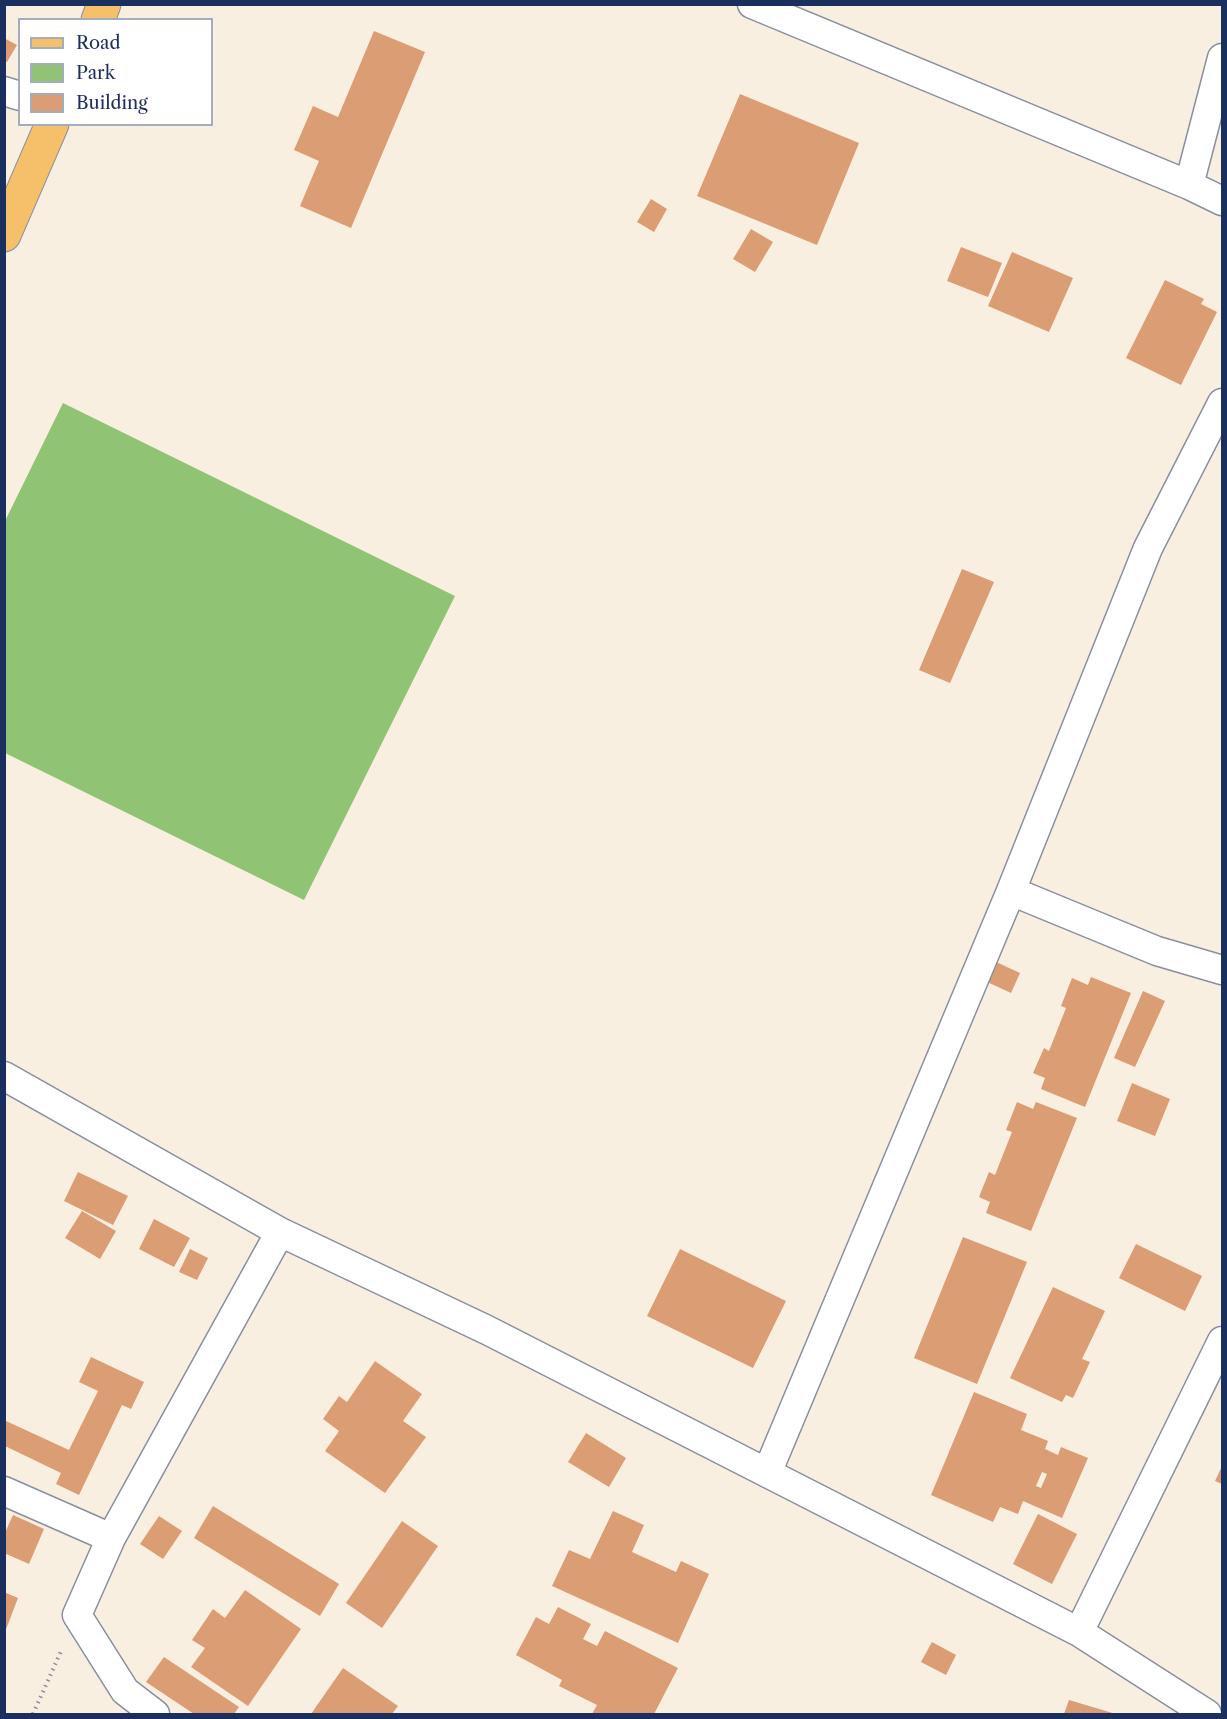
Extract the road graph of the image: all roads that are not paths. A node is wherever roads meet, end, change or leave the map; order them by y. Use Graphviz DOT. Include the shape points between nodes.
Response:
graph roads {
  1 [pos="753,4"];
  2 [pos="1222,58"];
  3 [pos="51,126"];
  4 [pos="1190,184"];
  5 [pos="1222,201"];
  6 [pos="4,235"];
  7 [pos="1222,404"];
  8 [pos="1011,891"];
  9 [pos="1222,970"];
  10 [pos="4,1076"];
  11 [pos="280,1232"];
  12 [pos="1222,1341"];
  13 [pos="767,1473"];
  14 [pos="4,1491"];
  15 [pos="111,1538"];
  16 [pos="1078,1632"];
  17 [pos="155,1714"];
  18 [pos="1207,1714"];
  1 -- 4 [label="street"];
  2 -- 4 [label="street"];
  3 -- 6 [label="main road"];
  4 -- 5 [label="street"];
  7 -- 8 [label="street" via="1148,548"];
  8 -- 9 [label="street" via="1157,951"];
  8 -- 13 [label="street"];
  10 -- 11 [label="street"];
  11 -- 13 [label="street" via="487,1330"];
  11 -- 15 [label="street"];
  12 -- 16 [label="street"];
  13 -- 16 [label="street"];
  14 -- 15 [label="street"];
  15 -- 17 [label="street" via="77,1615 125,1691"];
  16 -- 18 [label="street"];
}
